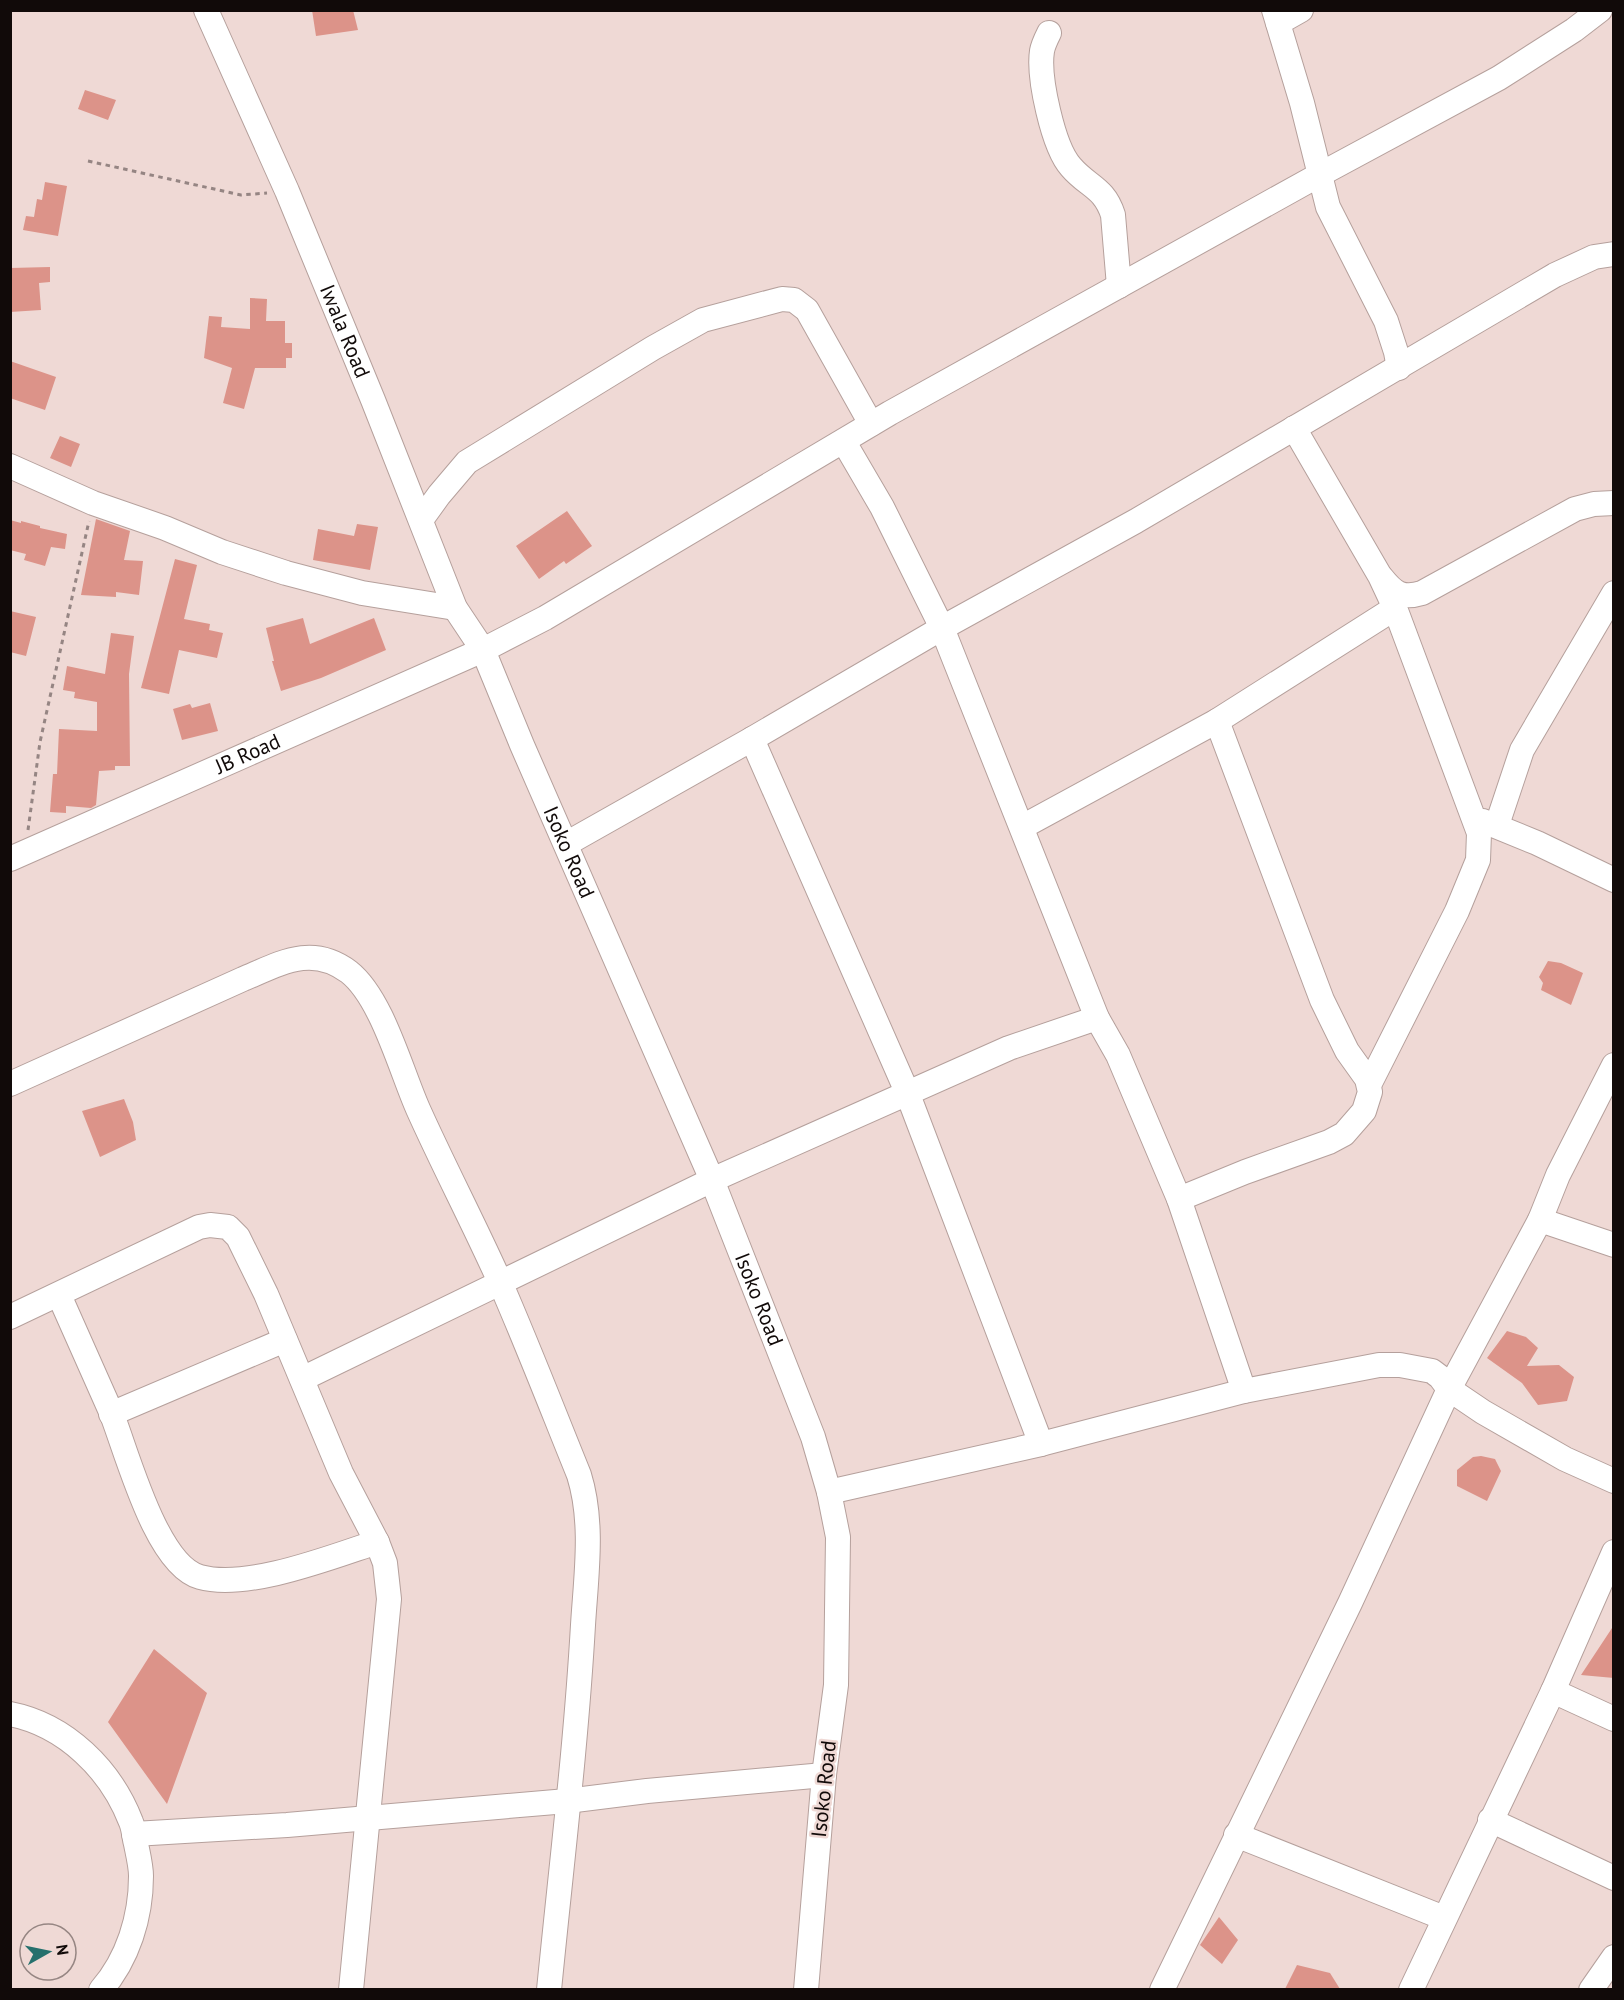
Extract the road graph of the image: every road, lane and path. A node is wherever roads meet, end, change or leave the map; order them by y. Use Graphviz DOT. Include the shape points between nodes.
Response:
graph roads {
  1 [pos="206,10"];
  2 [pos="1301,10"];
  3 [pos="1600,10"];
  4 [pos="1276,17"];
  5 [pos="1049,33"];
  6 [pos="88,161"];
  7 [pos="1318,175"];
  8 [pos="287,191"];
  9 [pos="1614,254"];
  10 [pos="1119,286"];
  11 [pos="1399,368"];
  12 [pos="872,424"];
  13 [pos="1294,428"];
  14 [pos="844,441"];
  15 [pos="10,466"];
  16 [pos="93,503"];
  17 [pos="1614,503"];
  18 [pos="421,520"];
  19 [pos="1380,576"];
  20 [pos="1614,593"];
  21 [pos="455,608"];
  22 [pos="1395,608"];
  23 [pos="942,628"];
  24 [pos="483,650"];
  25 [pos="1217,721"];
  26 [pos="752,739"];
  27 [pos="1486,822"];
  28 [pos="1022,827"];
  29 [pos="566,844"];
  30 [pos="17,856"];
  31 [pos="1614,880"];
  32 [pos="1097,1018"];
  33 [pos="1614,1065"];
  34 [pos="10,1084"];
  35 [pos="1369,1085"];
  36 [pos="907,1092"];
  37 [pos="712,1180"];
  38 [pos="1179,1199"];
  39 [pos="1540,1220"];
  40 [pos="1614,1245"];
  41 [pos="500,1282"];
  42 [pos="59,1295"];
  43 [pos="10,1317"];
  44 [pos="285,1340"];
  45 [pos="302,1379"];
  46 [pos="1449,1389"];
  47 [pos="1244,1390"];
  48 [pos="111,1414"];
  49 [pos="1041,1444"];
  50 [pos="1614,1482"];
  51 [pos="829,1492"];
  52 [pos="377,1542"];
  53 [pos="1614,1552"];
  54 [pos="1553,1691"];
  55 [pos="10,1714"];
  56 [pos="1614,1719"];
  57 [pos="824,1775"];
  58 [pos="567,1801"];
  59 [pos="369,1817"];
  60 [pos="1490,1820"];
  61 [pos="134,1834"];
  62 [pos="1236,1835"];
  63 [pos="1614,1878"];
  64 [pos="1444,1918"];
  65 [pos="1614,1957"];
  66 [pos="101,1989"];
  67 [pos="351,1989"];
  68 [pos="549,1989"];
  69 [pos="806,1989"];
  70 [pos="1162,1989"];
  71 [pos="1411,1989"];
  72 [pos="1591,1989"];
  1 -- 8 [label="street, Iwala Road"];
  2 -- 4 [label="street"];
  3 -- 7 [label="street, JB Road" via="1499,78"];
  4 -- 7 [label="street" via="1302,103"];
  5 -- 10 [label="street" via="1042,49 1042,84 1052,121 1070,167 1110,204"];
  6 -- 8 [label="path" via="241,195"];
  7 -- 10 [label="street, JB Road"];
  7 -- 11 [label="street" via="1332,218 1386,321"];
  8 -- 18 [label="street, Iwala Road"];
  9 -- 11 [label="street" via="1594,257 1555,276"];
  10 -- 12 [label="street, JB Road"];
  11 -- 13 [label="street"];
  12 -- 14 [label="street, JB Road"];
  12 -- 18 [label="street" via="807,310 794,300 782,299 703,320 653,348 467,462"];
  13 -- 19 [label="street"];
  13 -- 23 [label="street"];
  14 -- 23 [label="street" via="882,507"];
  14 -- 24 [label="street, JB Road" via="545,618"];
  15 -- 16 [label="street"];
  16 -- 21 [label="street" via="286,573 362,593"];
  16 -- 30 [label="path"];
  17 -- 19 [label="street" via="1575,509 1422,593 1402,596"];
  18 -- 21 [label="street, Iwala Road"];
  19 -- 22 [label="street"];
  20 -- 27 [label="street" via="1522,750"];
  21 -- 24 [label="street, Iwala Road"];
  22 -- 25 [label="street"];
  22 -- 27 [label="street"];
  23 -- 26 [label="street"];
  23 -- 28 [label="street"];
  24 -- 29 [label="street, Isoko Road"];
  24 -- 30 [label="street, JB Road"];
  25 -- 28 [label="street"];
  25 -- 35 [label="street" via="1322,1000 1336,1032"];
  26 -- 29 [label="street"];
  26 -- 36 [label="street"];
  27 -- 31 [label="street"];
  27 -- 35 [label="street" via="1479,832 1474,870 1458,911"];
  28 -- 32 [label="street"];
  29 -- 37 [label="street, Isoko Road"];
  32 -- 36 [label="street" via="1009,1048"];
  32 -- 38 [label="street" via="1118,1055"];
  33 -- 39 [label="street" via="1558,1175"];
  34 -- 41 [label="street" via="281,963 304,957 324,958 350,973 384,1025 418,1108"];
  35 -- 38 [label="street" via="1364,1111 1344,1134"];
  36 -- 37 [label="street"];
  36 -- 49 [label="street"];
  37 -- 41 [label="street"];
  37 -- 51 [label="street, Isoko Road" via="813,1437"];
  38 -- 47 [label="street"];
  39 -- 40 [label="street"];
  39 -- 46 [label="street"];
  41 -- 45 [label="street"];
  41 -- 58 [label="street" via="579,1475 587,1508 580,1665"];
  42 -- 43 [label="street"];
  42 -- 44 [label="street" via="187,1232 219,1225 228,1227 238,1237"];
  42 -- 48 [label="street"];
  44 -- 45 [label="street"];
  44 -- 48 [label="street"];
  45 -- 52 [label="street" via="341,1473"];
  46 -- 47 [label="street" via="1432,1371 1379,1365"];
  46 -- 50 [label="street" via="1483,1412"];
  46 -- 62 [label="street"];
  47 -- 49 [label="street"];
  48 -- 52 [label="street" via="158,1534 183,1567 198,1577 233,1580 268,1574"];
  49 -- 51 [label="street"];
  51 -- 57 [label="street, Isoko Road" via="838,1537 836,1685"];
  52 -- 59 [label="street" via="385,1563 389,1599"];
  53 -- 54 [label="street"];
  54 -- 56 [label="street"];
  54 -- 60 [label="street"];
  55 -- 61 [label="street" via="29,1718 73,1742 108,1778"];
  57 -- 58 [label="street"];
  57 -- 69 [label="street, Isoko Road"];
  58 -- 59 [label="street"];
  58 -- 68 [label="street"];
  59 -- 61 [label="street"];
  59 -- 67 [label="street"];
  60 -- 63 [label="street"];
  60 -- 64 [label="street"];
  61 -- 66 [label="street" via="141,1875 135,1927 114,1974"];
  62 -- 64 [label="street"];
  62 -- 70 [label="street"];
  64 -- 71 [label="street"];
  65 -- 72 [label="street"];
}
